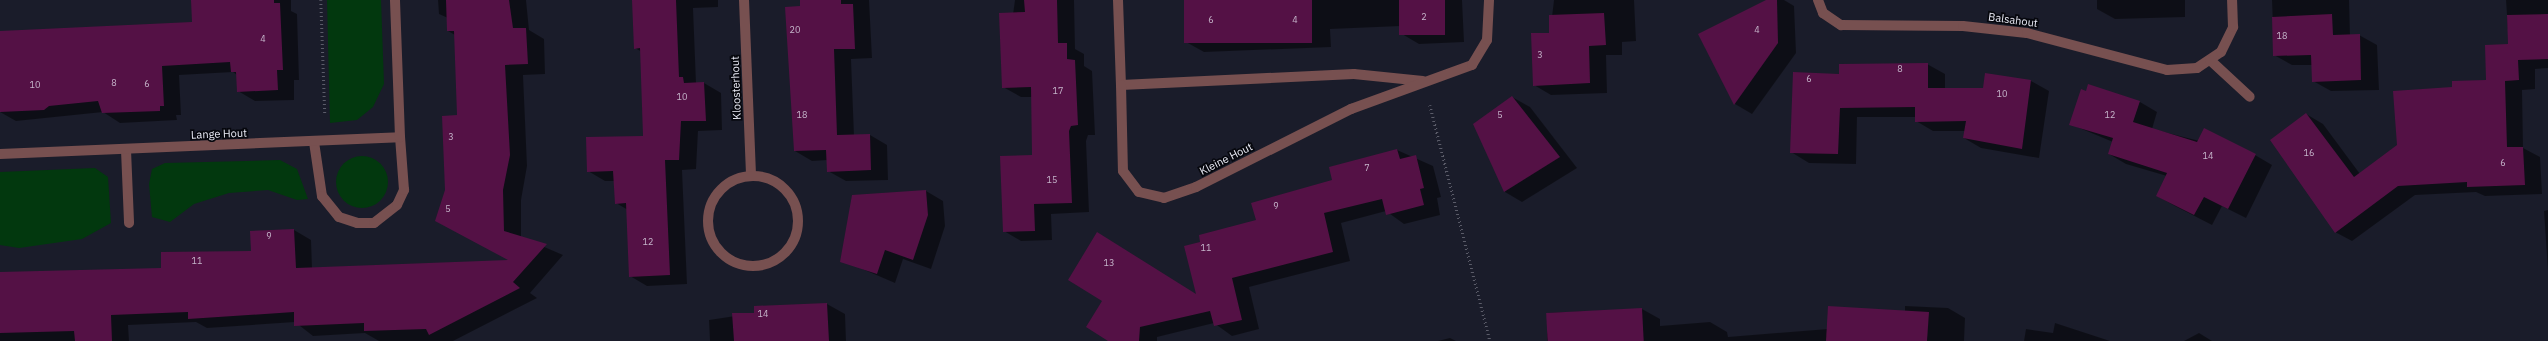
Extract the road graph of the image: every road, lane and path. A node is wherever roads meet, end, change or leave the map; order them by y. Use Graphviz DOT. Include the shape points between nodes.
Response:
graph roads {
  1 [pos="321,0"];
  2 [pos="395,0"];
  3 [pos="744,0"];
  4 [pos="1118,0"];
  5 [pos="1489,0"];
  6 [pos="1818,0"];
  7 [pos="2232,0"];
  8 [pos="2210,60"];
  9 [pos="1425,82"];
  10 [pos="1122,85"];
  11 [pos="2250,98"];
  12 [pos="400,137"];
  13 [pos="314,142"];
  14 [pos="326,142"];
  15 [pos="126,150"];
  16 [pos="0,154"];
  17 [pos="751,175"];
  18 [pos="129,223"];
  19 [pos="1490,341"];
  1 -- 14 [label="path"];
  2 -- 12 [label="street"];
  3 -- 17 [label="street, Kloosterhout"];
  4 -- 10 [label="street, Kleine Hout"];
  5 -- 9 [label="street, Kleine Hout" via="1487,40 1481,56 1460,71"];
  6 -- 8 [label="street, Balsahout" via="1823,13 1841,25 1963,26 2027,33 2167,70 2197,68"];
  7 -- 8 [label="street, Balsahout" via="2233,27 2221,52"];
  8 -- 11 [label="street"];
  9 -- 10 [label="street, Kleine Hout" via="1354,74"];
  9 -- 10 [label="street, Kleine Hout" via="1351,109 1196,187 1164,198 1139,192 1123,171"];
  9 -- 19 [label="path"];
  12 -- 13 [label="street" via="404,190 397,204 374,223 357,223 339,217 322,196"];
  12 -- 14 [label="street, Lange Hout"];
  13 -- 14 [label="street, Lange Hout"];
  13 -- 15 [label="street, Lange Hout"];
  15 -- 16 [label="street, Lange Hout"];
  15 -- 18 [label="street"];
  17 -- 17 [label="street" via="726,183 710,210 708,229 719,252 741,266 767,265 789,250 799,226 794,200 776,181"];
}
